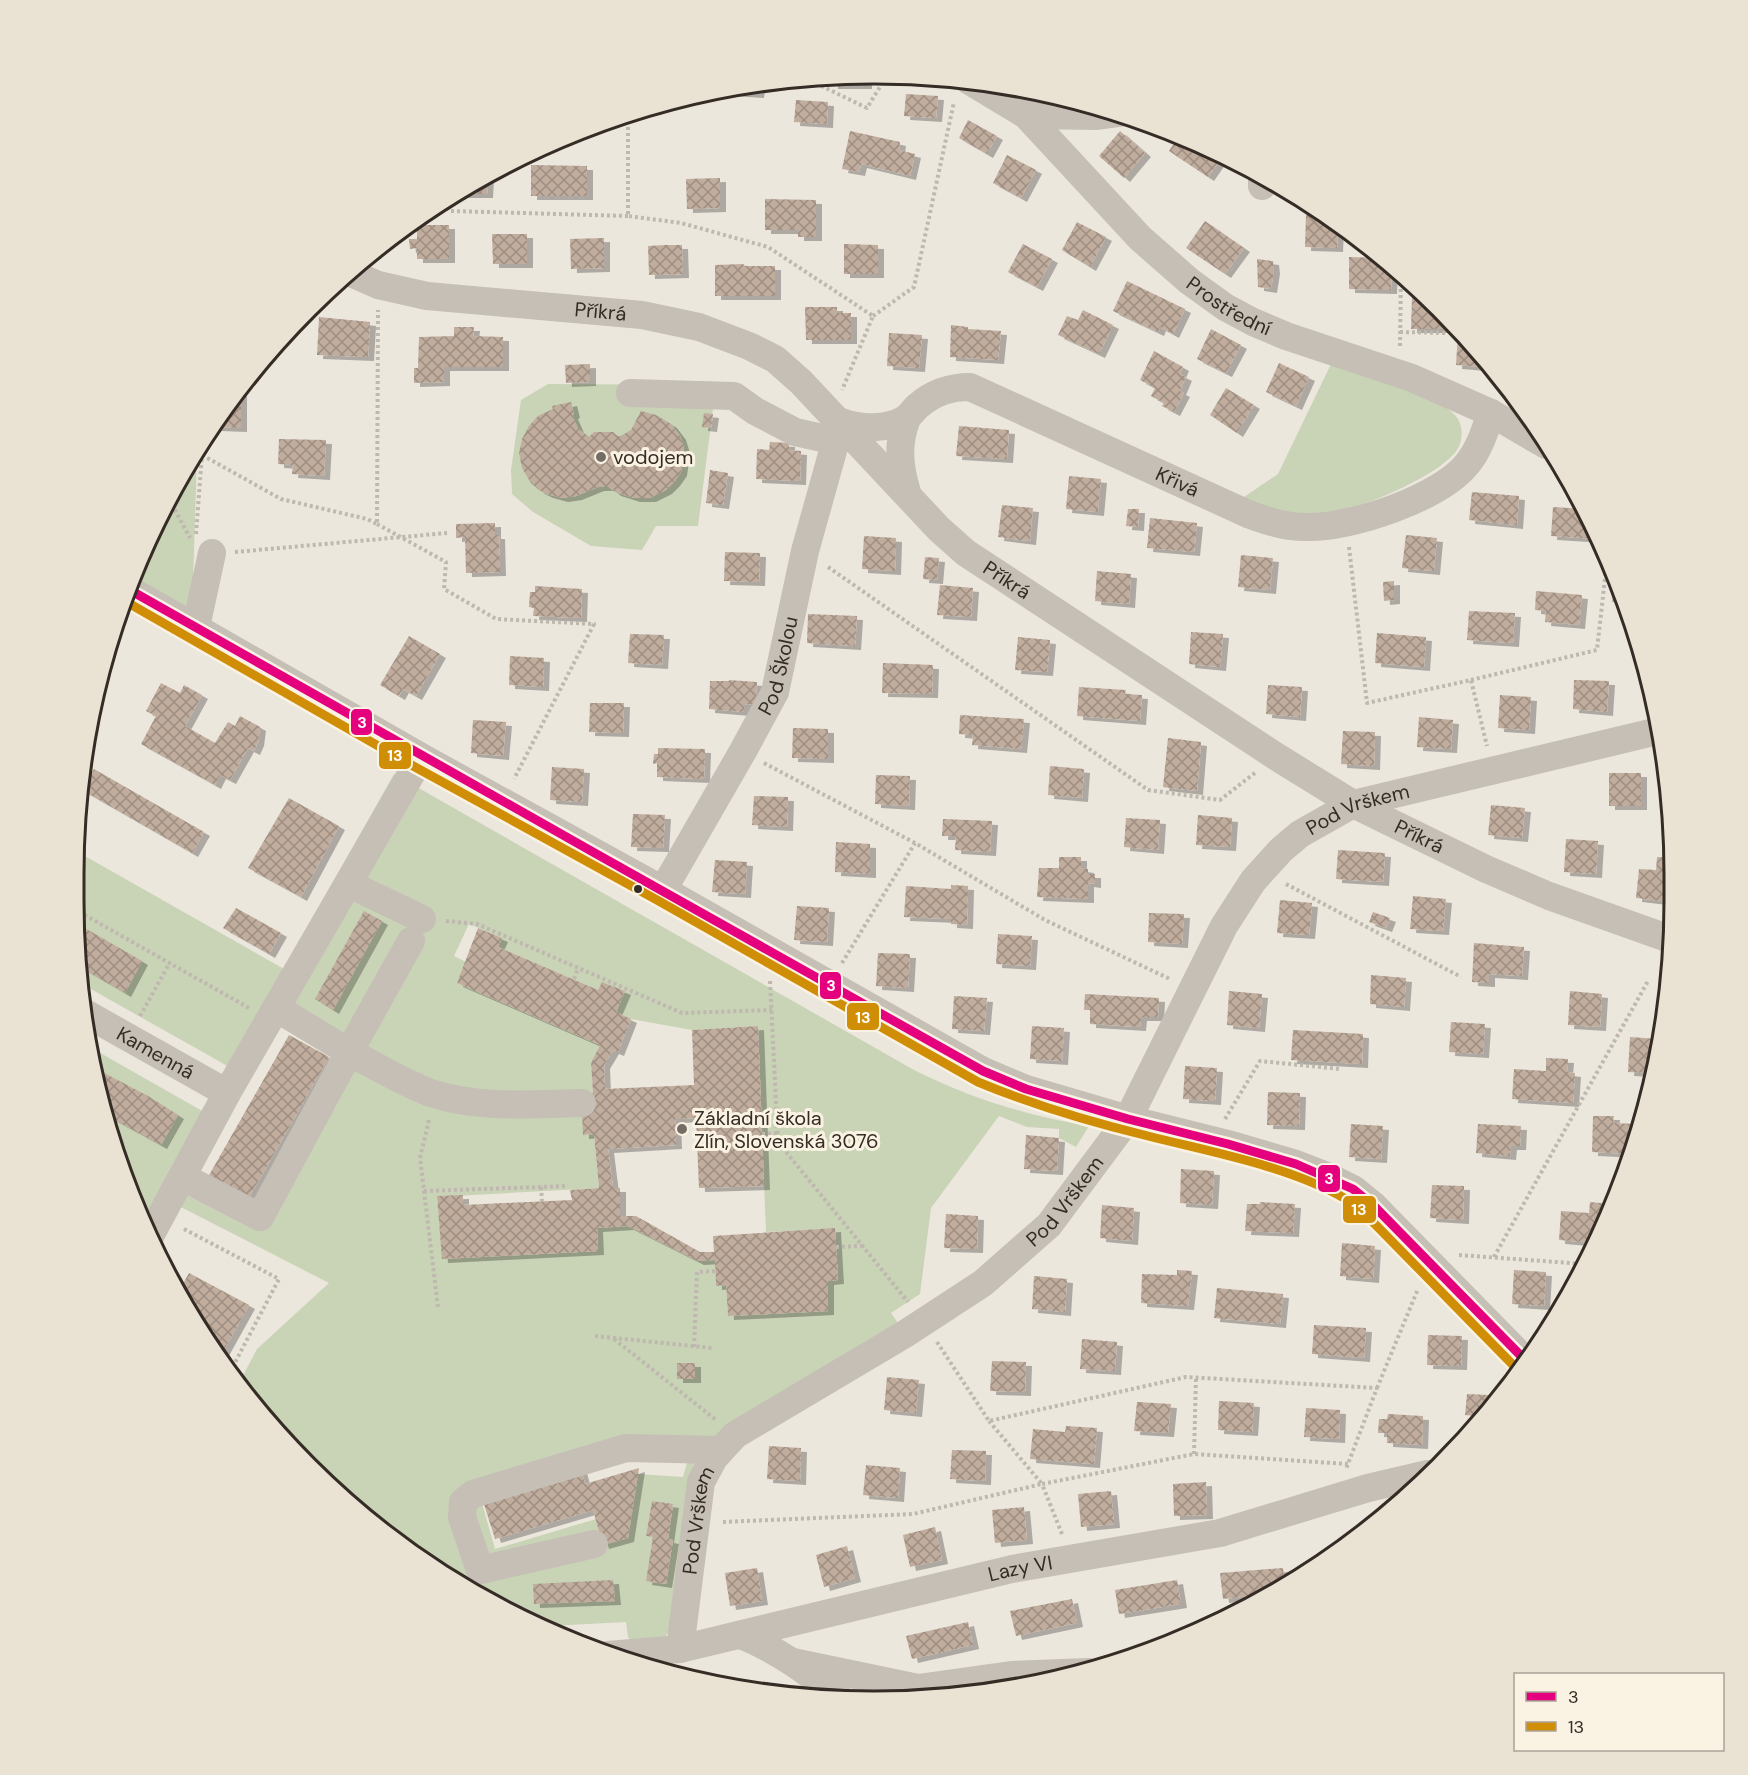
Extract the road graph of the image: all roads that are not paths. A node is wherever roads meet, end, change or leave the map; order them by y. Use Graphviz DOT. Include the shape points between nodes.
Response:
graph roads {
  1 [pos="972,91"];
  2 [pos="1026,115"];
  3 [pos="1095,116"];
  4 [pos="358,276"];
  5 [pos="630,393"];
  6 [pos="1491,413"];
  7 [pos="907,418"];
  8 [pos="836,425"];
  9 [pos="1533,438"];
  10 [pos="909,496"];
  11 [pos="212,554"];
  12 [pos="136,593"];
  13 [pos="196,627"];
  14 [pos="1651,733"];
  15 [pos="421,757"];
  16 [pos="1353,804"];
  17 [pos="349,884"];
  18 [pos="663,890"];
  19 [pos="1663,936"];
  20 [pos="276,1008"];
  21 [pos="93,1018"];
  22 [pos="349,1052"];
  23 [pos="227,1093"];
  24 [pos="582,1103"];
  25 [pos="1128,1119"];
  26 [pos="183,1177"];
  27 [pos="155,1226"];
  28 [pos="1520,1355"];
  29 [pos="728,1442"];
  30 [pos="1414,1477"];
  31 [pos="594,1544"];
  32 [pos="741,1635"];
  33 [pos="680,1649"];
  34 [pos="633,1653"];
  35 [pos="794,1662"];
  36 [pos="1038,1674"];
  37 [pos="829,1689"];
  1 -- 2 [label="street, Prostřední"];
  2 -- 3 [label="street"];
  2 -- 6 [label="street, Prostřední" via="1140,238 1225,307 1286,336 1399,374"];
  4 -- 8 [label="street, Příkrá" via="378,285 427,296 642,315 699,327 775,359 801,382"];
  5 -- 8 [label="street, Křivá" via="734,396 795,432"];
  6 -- 7 [label="street, Křivá" via="1468,464 1451,479 1403,505 1346,523 1307,527 1267,521 970,387 940,391 924,400"];
  6 -- 9 [label="street, Prostřední"];
  7 -- 8 [label="street, Křivá" via="868,428"];
  7 -- 10 [label="street" via="899,454"];
  8 -- 10 [label="street, Příkrá"];
  8 -- 18 [label="street, Pod Školou" via="775,692"];
  10 -- 16 [label="street, Příkrá" via="966,553"];
  11 -- 13 [label="street"];
  12 -- 13 [label="street"];
  13 -- 15 [label="street"];
  14 -- 16 [label="street, Pod Vrškem"];
  15 -- 17 [label="street"];
  15 -- 18 [label="street"];
  16 -- 19 [label="street, Příkrá" via="1549,896"];
  16 -- 25 [label="street, Pod Vrškem" via="1300,834 1253,881 1224,926"];
  17 -- 20 [label="street"];
  17 -- 22 [label="street" via="416,930"];
  18 -- 25 [label="street" via="983,1071 1026,1089"];
  20 -- 22 [label="street"];
  20 -- 23 [label="street"];
  21 -- 23 [label="street, Kamenná"];
  22 -- 24 [label="street" via="449,1098 496,1103"];
  22 -- 26 [label="street" via="260,1217"];
  23 -- 26 [label="street"];
  25 -- 28 [label="street" via="1296,1164 1353,1189"];
  25 -- 29 [label="street, Pod Vrškem" via="1049,1225 983,1283"];
  26 -- 27 [label="street"];
  29 -- 31 [label="street" via="626,1448 473,1494 463,1502 462,1517 480,1570"];
  29 -- 33 [label="street, Pod Vrškem" via="701,1482"];
  30 -- 32 [label="street, Lazy VI" via="1220,1533 1012,1569"];
  32 -- 33 [label="street, Lazy VI"];
  32 -- 35 [label="street"];
  33 -- 34 [label="street, Lazy VI"];
  35 -- 36 [label="street" via="918,1688"];
  35 -- 37 [label="street"];
}
